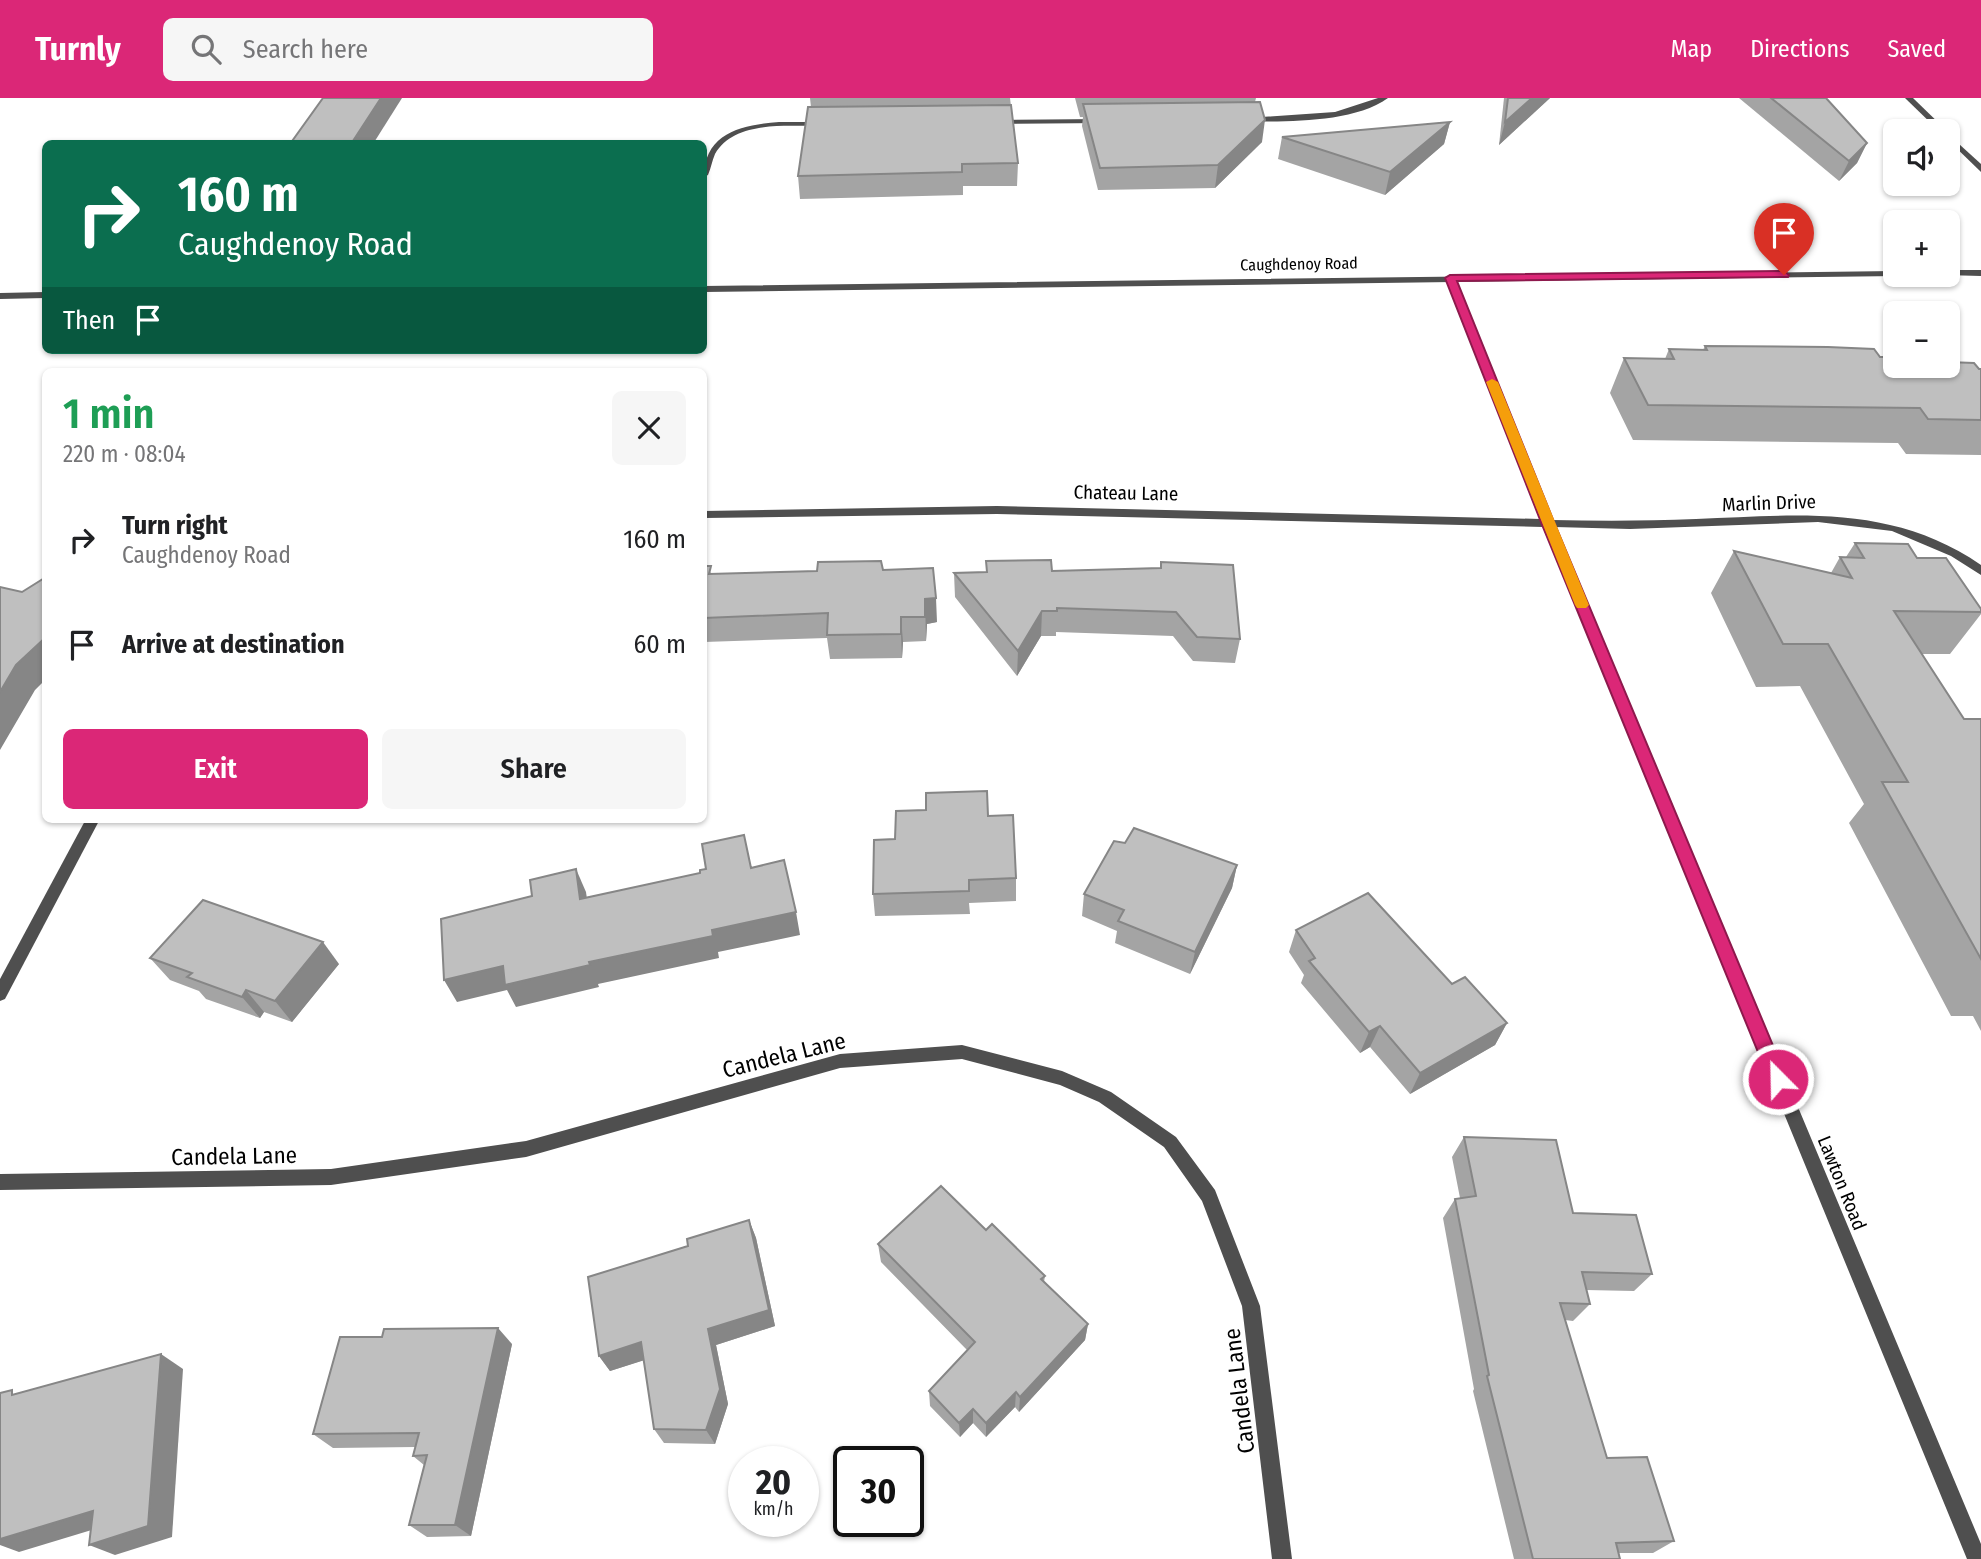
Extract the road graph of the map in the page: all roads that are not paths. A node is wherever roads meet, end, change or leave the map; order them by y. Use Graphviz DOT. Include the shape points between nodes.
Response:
graph roads {
  1 [pos="1384,98"];
  2 [pos="1909,98"];
  3 [pos="1931,119"];
  4 [pos="1236,120"];
  5 [pos="1110,121"];
  6 [pos="985,122"];
  7 [pos="831,124"];
  8 [pos="1960,148"];
  9 [pos="707,168"];
  10 [pos="1981,169"];
  11 [pos="1960,273"];
  12 [pos="1981,273"];
  13 [pos="1883,274"];
  14 [pos="1450,278"];
  15 [pos="707,289"];
  16 [pos="42,295"];
  17 [pos="0,296"];
  18 [pos="707,515"];
  19 [pos="1547,522"];
  20 [pos="1981,570"];
  21 [pos="91,823"];
  22 [pos="0,994"];
  23 [pos="0,1182"];
  24 [pos="1282,1559"];
  25 [pos="1977,1559"];
  1 -- 4 [label="street" via="1331,114"];
  2 -- 3 [label="street"];
  5 -- 6 [label="street"];
  7 -- 9 [label="street" via="761,125 732,134 714,150"];
  8 -- 10 [label="street"];
  11 -- 12 [label="street"];
  13 -- 14 [label="street, Caughdenoy Road"];
  14 -- 15 [label="street, Caughdenoy Road"];
  14 -- 19 [label="street, Lawton Road"];
  16 -- 17 [label="street"];
  18 -- 19 [label="street, Chateau Lane" via="997,510"];
  19 -- 20 [label="street, Marlin Drive" via="1630,525 1818,518 1894,528 1955,553"];
  19 -- 25 [label="street, Lawton Road"];
  21 -- 22 [label="street"];
  23 -- 24 [label="street, Candela Lane" via="331,1177 526,1150 840,1061 961,1052 1062,1078 1105,1097 1170,1142 1209,1196 1251,1306"];
}
